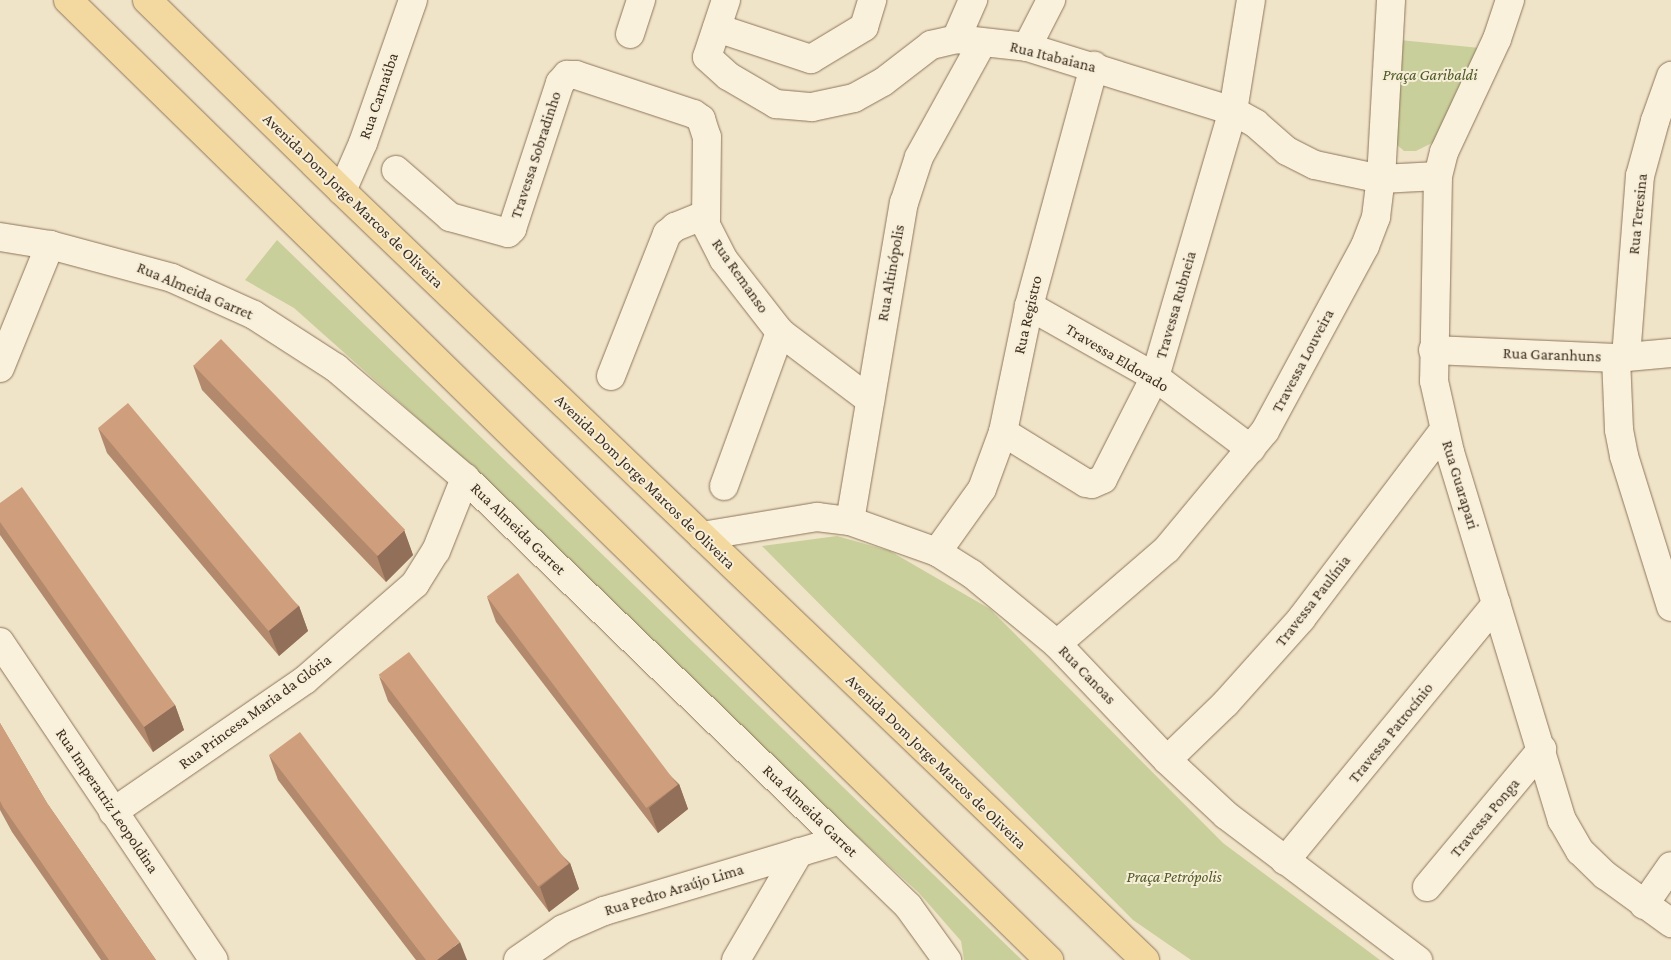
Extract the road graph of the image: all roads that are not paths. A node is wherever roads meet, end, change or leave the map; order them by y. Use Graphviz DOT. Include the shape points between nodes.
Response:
graph roads {
  1 [pos="68,0"];
  2 [pos="147,0"];
  3 [pos="412,0"];
  4 [pos="641,0"];
  5 [pos="726,0"];
  6 [pos="872,0"];
  7 [pos="973,0"];
  8 [pos="1050,0"];
  9 [pos="1251,0"];
  10 [pos="1391,0"];
  11 [pos="1510,0"];
  12 [pos="717,28"];
  13 [pos="630,34"];
  14 [pos="956,39"];
  15 [pos="982,43"];
  16 [pos="1027,47"];
  17 [pos="1094,66"];
  18 [pos="576,75"];
  19 [pos="1671,76"];
  20 [pos="1233,110"];
  21 [pos="396,170"];
  22 [pos="1438,176"];
  23 [pos="1381,179"];
  24 [pos="342,191"];
  25 [pos="705,216"];
  26 [pos="0,237"];
  27 [pos="50,245"];
  28 [pos="1029,306"];
  29 [pos="780,332"];
  30 [pos="1433,350"];
  31 [pos="1671,352"];
  32 [pos="1621,357"];
  33 [pos="0,368"];
  34 [pos="611,376"];
  35 [pos="1155,377"];
  36 [pos="870,400"];
  37 [pos="1444,430"];
  38 [pos="1003,432"];
  39 [pos="1252,449"];
  40 [pos="465,478"];
  41 [pos="724,486"];
  42 [pos="850,521"];
  43 [pos="702,536"];
  44 [pos="937,552"];
  45 [pos="1496,604"];
  46 [pos="1671,607"];
  47 [pos="0,642"];
  48 [pos="1057,644"];
  49 [pos="1542,749"];
  50 [pos="1168,760"];
  51 [pos="113,812"];
  52 [pos="840,840"];
  53 [pos="799,852"];
  54 [pos="1285,861"];
  55 [pos="1671,866"];
  56 [pos="1427,887"];
  57 [pos="1644,905"];
  58 [pos="1671,923"];
  59 [pos="214,960"];
  60 [pos="518,960"];
  61 [pos="736,960"];
  62 [pos="947,960"];
  63 [pos="1049,960"];
  64 [pos="1145,960"];
  65 [pos="1418,960"];
  1 -- 63 [label="main road"];
  2 -- 24 [label="main road, Avenida Dom Jorge Marcos de Oliveira"];
  3 -- 24 [label="street, Rua Carnaúba" via="364,143"];
  4 -- 13 [label="street"];
  5 -- 12 [label="street, Rua Itabaiana"];
  6 -- 12 [label="street" via="864,27 811,59"];
  7 -- 14 [label="street"];
  8 -- 16 [label="street"];
  9 -- 20 [label="street, Travessa Rubneia"];
  10 -- 23 [label="street, Travessa Louveira"];
  11 -- 22 [label="street, Rua Guarapari" via="1497,39 1444,152"];
  12 -- 14 [label="street, Rua Itabaiana" via="707,58 762,98 793,107 828,106 854,98 883,82 931,44"];
  14 -- 15 [label="street, Rua Itabaiana"];
  15 -- 16 [label="street, Rua Itabaiana"];
  15 -- 36 [label="street, Rua Altinópolis" via="920,157 904,203"];
  16 -- 17 [label="street, Rua Itabaiana"];
  17 -- 20 [label="street, Rua Itabaiana"];
  17 -- 28 [label="street, Rua Registro"];
  18 -- 21 [label="street, Travessa Sobradinho" via="568,75 560,83 508,233 450,217"];
  18 -- 25 [label="street, Rua Remanso" via="684,110 701,119 707,137"];
  19 -- 32 [label="street, Rua Teresina" via="1654,121 1640,176"];
  20 -- 23 [label="street, Rua Itabaiana" via="1304,162"];
  20 -- 35 [label="street, Travessa Rubneia"];
  22 -- 23 [label="street, Rua Itabaiana"];
  22 -- 30 [label="street, Rua Guarapari"];
  23 -- 39 [label="street, Travessa Louveira" via="1376,217 1365,246 1265,431"];
  24 -- 43 [label="main road, Avenida Dom Jorge Marcos de Oliveira"];
  25 -- 29 [label="street, Rua Remanso" via="709,233 724,260"];
  25 -- 34 [label="street" via="675,227 667,234"];
  26 -- 27 [label="street, Rua Almeida Garret"];
  27 -- 33 [label="street"];
  27 -- 40 [label="street, Rua Almeida Garret" via="132,264 172,278 254,315 336,368"];
  28 -- 35 [label="street, Travessa Eldorado"];
  28 -- 38 [label="street, Rua Registro"];
  29 -- 36 [label="street, Rua Remanso"];
  29 -- 41 [label="street"];
  30 -- 32 [label="street, Rua Garanhuns"];
  30 -- 37 [label="street, Rua Guarapari" via="1434,381"];
  31 -- 32 [label="street, Rua Garanhuns"];
  32 -- 46 [label="street, Rua Teresina" via="1619,430 1624,456"];
  35 -- 38 [label="street, Travessa Rubneia" via="1103,479 1092,484"];
  35 -- 39 [label="street, Travessa Eldorado"];
  36 -- 42 [label="street, Rua Altinópolis"];
  37 -- 45 [label="street, Rua Guarapari"];
  37 -- 50 [label="street, Travessa Paulínia" via="1301,619 1226,703"];
  38 -- 44 [label="street, Rua Registro" via="982,489"];
  39 -- 48 [label="street, Travessa Louveira" via="1167,549"];
  40 -- 51 [label="street, Rua Princesa Maria da Glória" via="436,551 415,584 304,680"];
  40 -- 52 [label="street, Rua Almeida Garret"];
  42 -- 43 [label="street, Rua Canoas" via="816,517"];
  42 -- 44 [label="street, Rua Canoas"];
  43 -- 64 [label="main road, Avenida Dom Jorge Marcos de Oliveira"];
  44 -- 48 [label="street, Rua Canoas" via="972,574"];
  45 -- 49 [label="street, Rua Guarapari"];
  45 -- 54 [label="street, Travessa Patrocínio"];
  47 -- 51 [label="street, Rua Imperatriz Leopoldina"];
  48 -- 50 [label="street, Rua Canoas"];
  49 -- 56 [label="street, Travessa Ponga"];
  49 -- 57 [label="street, Rua Guarapari" via="1556,804 1580,851"];
  50 -- 54 [label="street, Rua Canoas" via="1226,815"];
  51 -- 59 [label="street, Rua Imperatriz Leopoldina"];
  52 -- 53 [label="street, Rua Pedro Araújo Lima"];
  52 -- 62 [label="street, Rua Almeida Garret" via="908,906"];
  53 -- 60 [label="street, Rua Pedro Araújo Lima" via="604,911 563,929"];
  53 -- 61 [label="street"];
  54 -- 65 [label="street, Rua Canoas"];
  55 -- 57 [label="street"];
  57 -- 58 [label="street, Rua Guarapari"];
}
